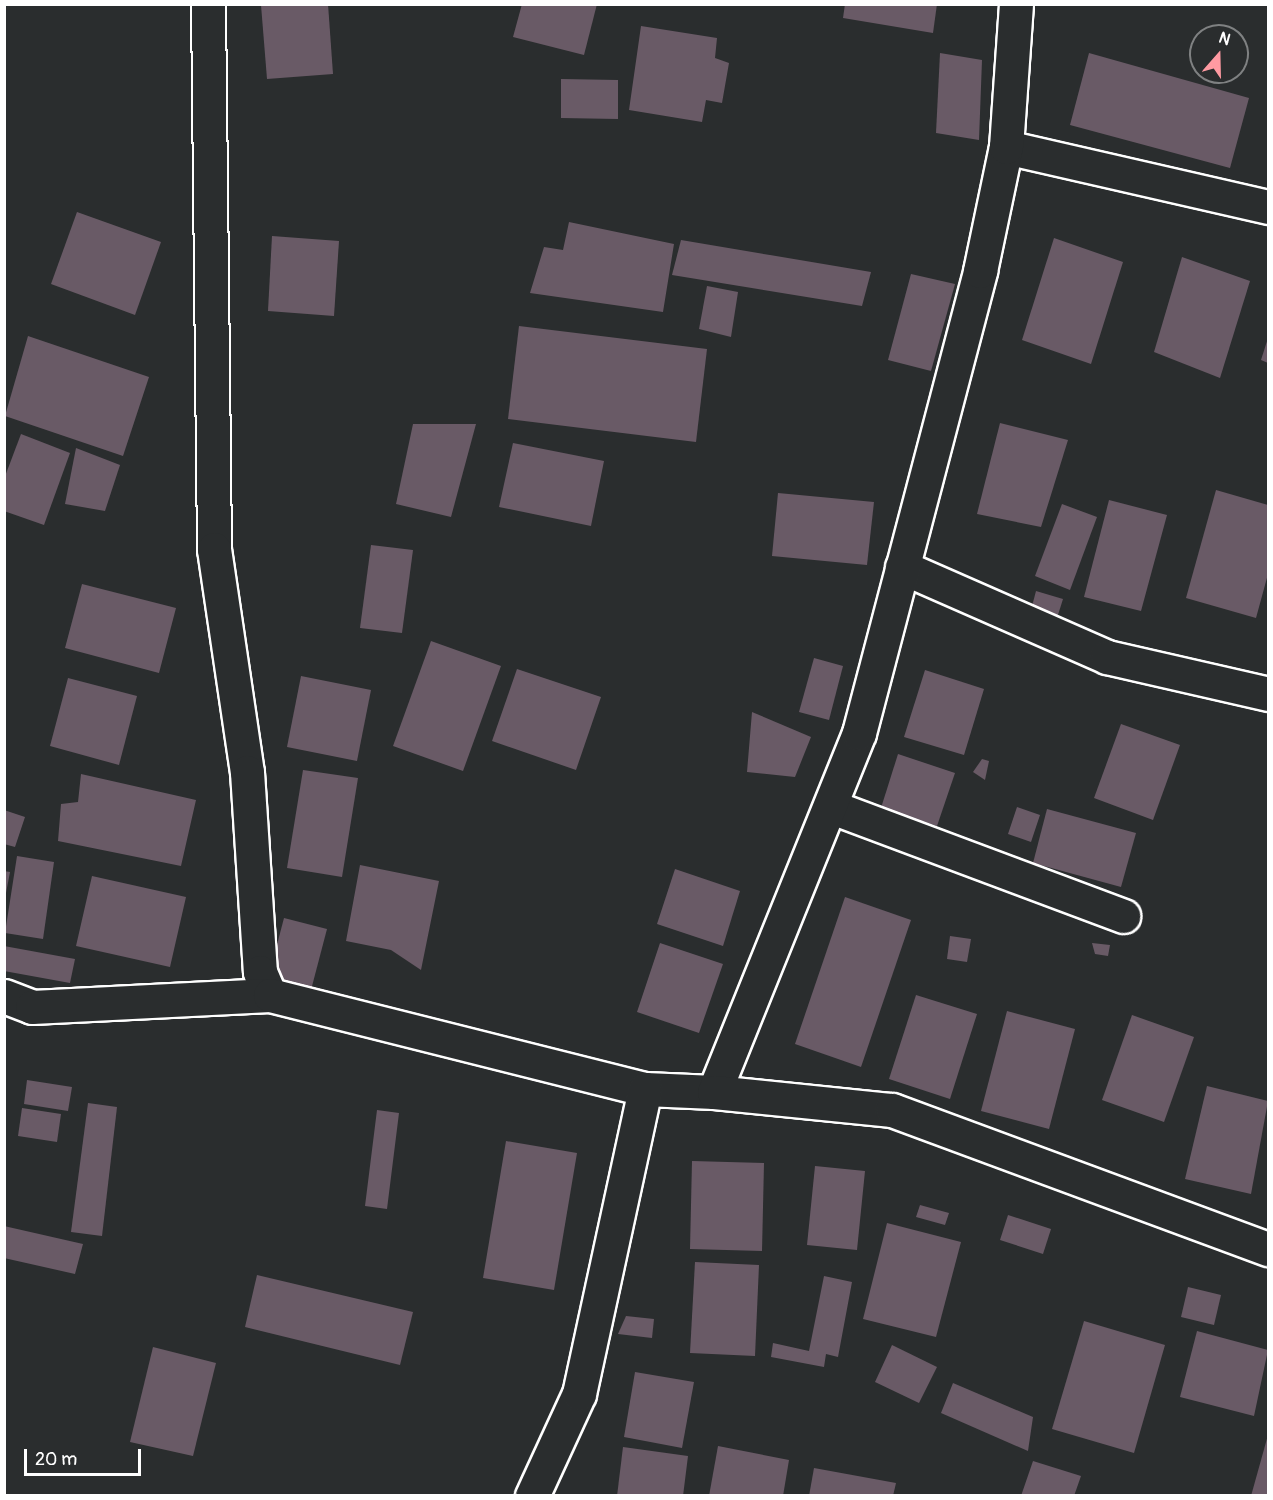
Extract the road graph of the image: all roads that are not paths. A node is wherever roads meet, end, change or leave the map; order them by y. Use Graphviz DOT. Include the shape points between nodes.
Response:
graph roads {
  1 [pos="208,4"];
  2 [pos="1016,4"];
  3 [pos="1006,147"];
  4 [pos="1269,207"];
  5 [pos="902,567"];
  6 [pos="1269,694"];
  7 [pos="832,807"];
  8 [pos="1123,916"];
  9 [pos="270,995"];
  10 [pos="4,996"];
  11 [pos="645,1089"];
  12 [pos="714,1092"];
  13 [pos="1269,1249"];
  14 [pos="532,1496"];
  1 -- 9 [label="street" via="214,549 246,772 260,972"];
  2 -- 3 [label="street"];
  3 -- 4 [label="street"];
  3 -- 5 [label="street" via="980,271"];
  5 -- 6 [label="street" via="1107,657"];
  5 -- 7 [label="street" via="859,733"];
  7 -- 8 [label="street"];
  7 -- 12 [label="street"];
  9 -- 10 [label="street" via="32,1007"];
  9 -- 11 [label="street"];
  11 -- 12 [label="street"];
  11 -- 14 [label="street" via="579,1394"];
  12 -- 13 [label="street" via="892,1110"];
}
